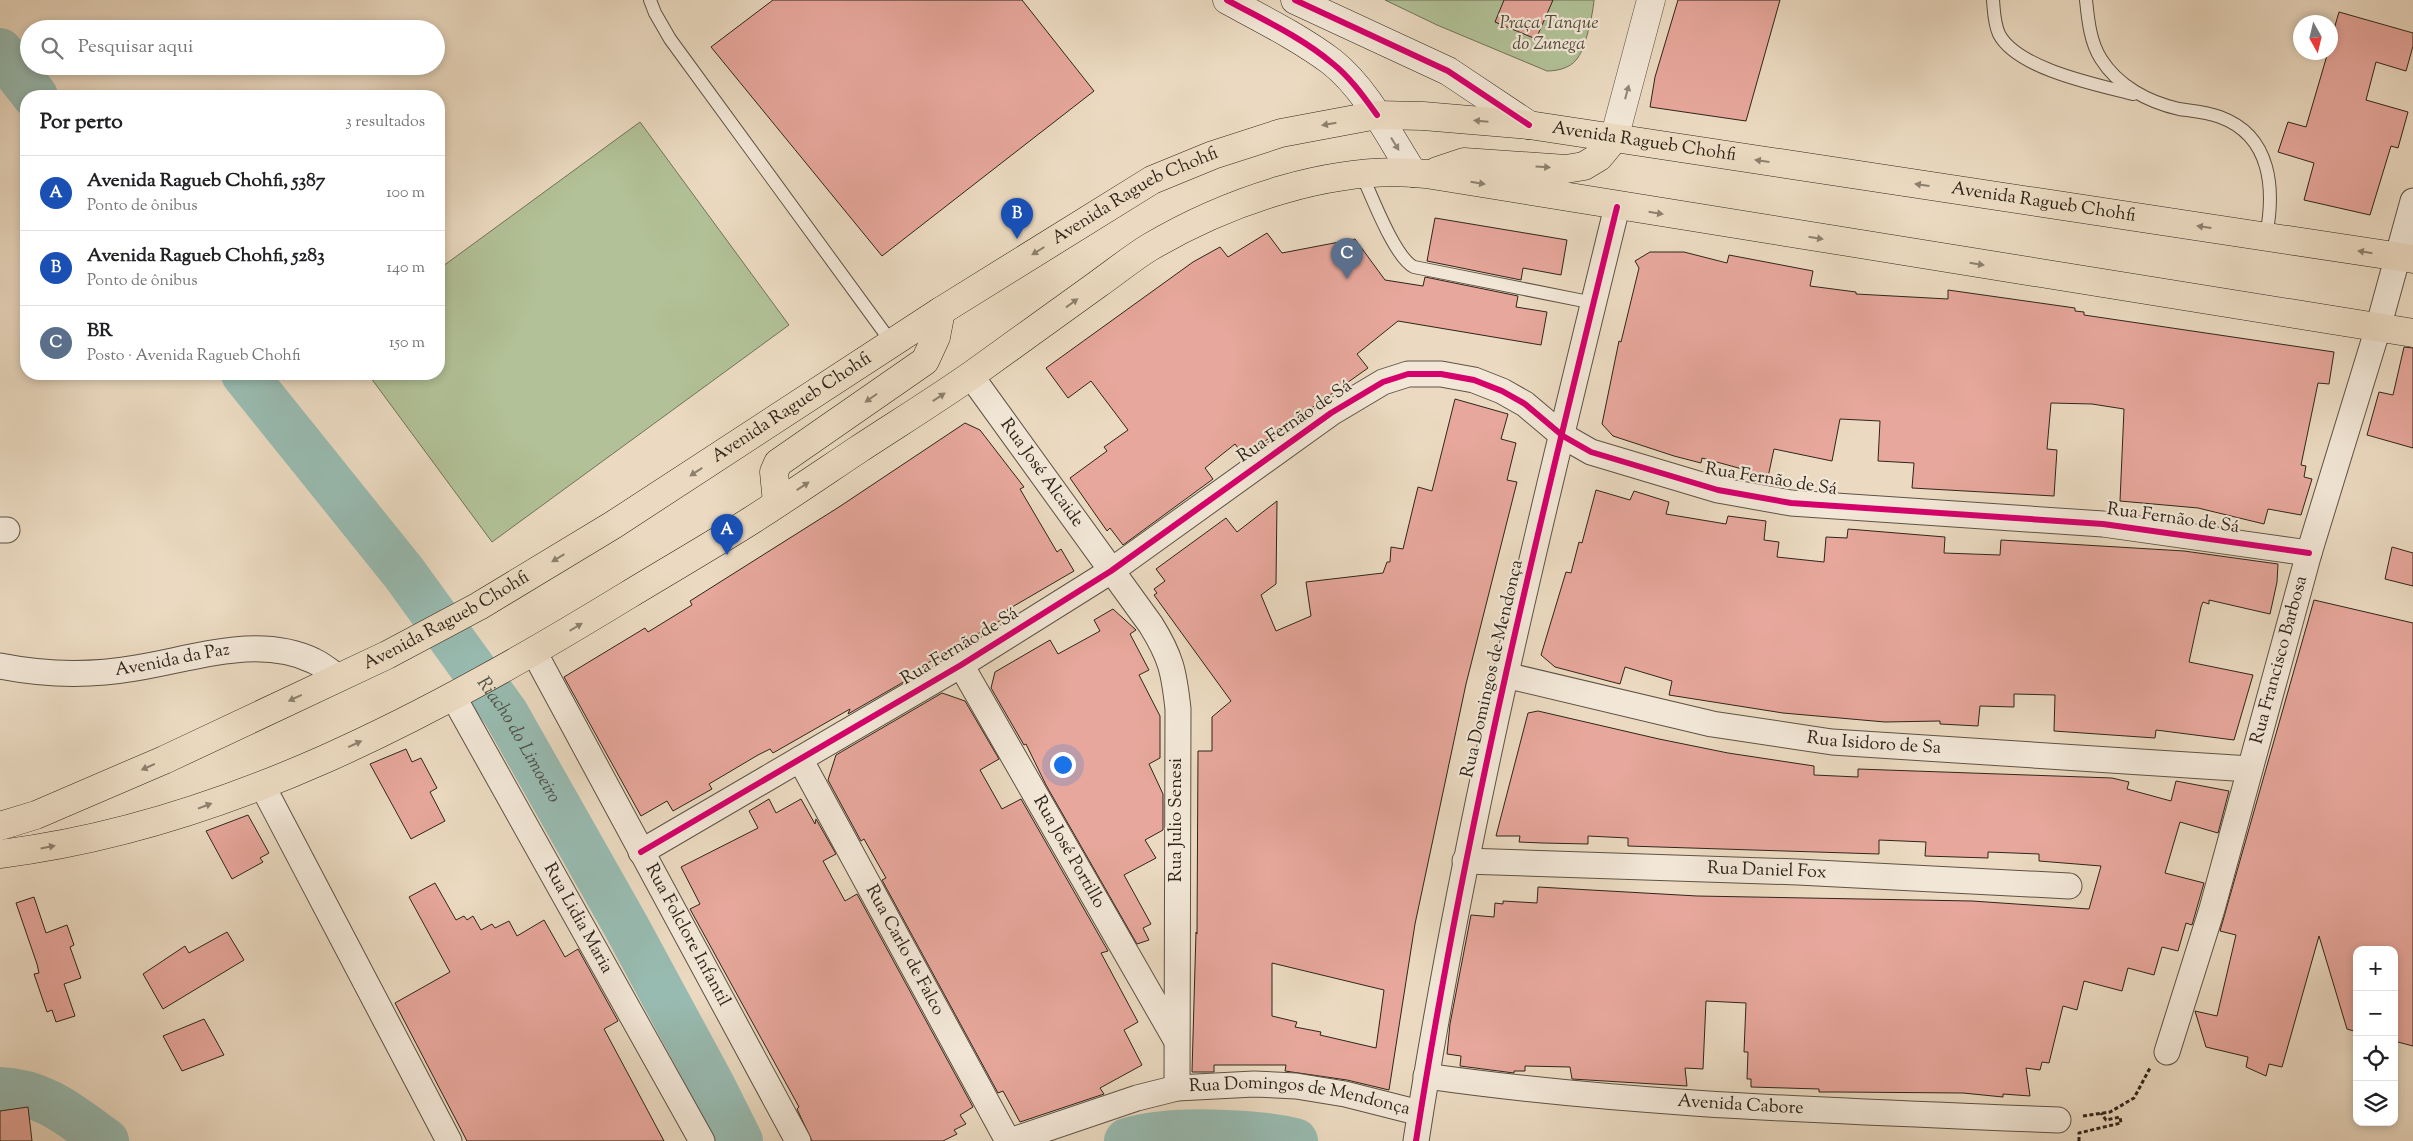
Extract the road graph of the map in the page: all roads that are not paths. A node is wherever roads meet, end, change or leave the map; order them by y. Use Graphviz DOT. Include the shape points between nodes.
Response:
graph roads {
  1 [pos="650,0"];
  2 [pos="1227,0"];
  3 [pos="1295,0"];
  4 [pos="1651,0"];
  5 [pos="1993,0"];
  6 [pos="2086,0"];
  7 [pos="2148,98"];
  8 [pos="1376,115"];
  9 [pos="1529,125"];
  10 [pos="1614,139"];
  11 [pos="1420,174"];
  12 [pos="1362,175"];
  13 [pos="2413,200"];
  14 [pos="1617,206"];
  15 [pos="2266,236"];
  16 [pos="2405,258"];
  17 [pos="1594,303"];
  18 [pos="941,310"];
  19 [pos="2378,328"];
  20 [pos="2413,333"];
  21 [pos="892,343"];
  22 [pos="971,376"];
  23 [pos="1563,436"];
  24 [pos="777,503"];
  25 [pos="2309,553"];
  26 [pos="1111,571"];
  27 [pos="524,658"];
  28 [pos="961,665"];
  29 [pos="0,666"];
  30 [pos="1505,675"];
  31 [pos="339,678"];
  32 [pos="459,693"];
  33 [pos="800,759"];
  34 [pos="2250,769"];
  35 [pos="262,785"];
  36 [pos="0,826"];
  37 [pos="641,852"];
  38 [pos="0,854"];
  39 [pos="1465,861"];
  40 [pos="2069,886"];
  41 [pos="1176,1040"];
  42 [pos="2167,1052"];
  43 [pos="1426,1076"];
  44 [pos="1177,1088"];
  45 [pos="1420,1113"];
  46 [pos="2068,1126"];
  47 [pos="448,1141"];
  48 [pos="702,1141"];
  49 [pos="798,1141"];
  50 [pos="1009,1141"];
  51 [pos="1416,1141"];
  1 -- 21 [label="lane" via="670,39"];
  2 -- 8 [label="main road" via="1333,63 1358,89"];
  3 -- 9 [label="main road" via="1448,71"];
  10 -- 4 [label="main road, one-way"];
  5 -- 7 [label="lane" via="1994,18 2000,35 2035,63 2057,74"];
  6 -- 7 [label="lane" via="2090,30 2100,58 2131,90"];
  7 -- 15 [label="lane" via="2167,106 2221,117 2253,140 2264,161 2270,183 2271,210"];
  9 -- 8 [label="main road, Avenida Ragueb Chohfi, one-way"];
  8 -- 11 [label="main road, one-way"];
  8 -- 18 [label="main road, Avenida Ragueb Chohfi, one-way" via="1281,133 1213,154 1152,180"];
  9 -- 10 [label="main road, Avenida Ragueb Chohfi"];
  11 -- 10 [label="main road, one-way" via="1464,162 1566,169 1584,166 1599,157"];
  15 -- 10 [label="main road, Avenida Ragueb Chohfi, one-way"];
  11 -- 12 [label="main road"];
  11 -- 14 [label="main road, one-way"];
  12 -- 17 [label="lane" via="1397,250 1414,267"];
  22 -- 12 [label="main road, one-way" via="1149,247 1262,195"];
  13 -- 16 [label="street, Rua Francisco Barbosa"];
  14 -- 17 [label="street, Rua Domingos de Mendonça"];
  14 -- 19 [label="main road, one-way"];
  16 -- 15 [label="main road, Avenida Ragueb Chohfi, one-way"];
  16 -- 19 [label="street, Rua Francisco Barbosa"];
  17 -- 23 [label="street, Rua Domingos de Mendonça"];
  18 -- 21 [label="main road, Avenida Ragueb Chohfi"];
  18 -- 24 [label="main road, one-way" via="936,337 925,361 778,464 774,472"];
  19 -- 20 [label="main road"];
  19 -- 25 [label="street, Rua Francisco Barbosa"];
  21 -- 31 [label="main road, Avenida Ragueb Chohfi, one-way" via="613,526 479,606"];
  24 -- 22 [label="main road, one-way"];
  22 -- 26 [label="street, Rua José Alcaide"];
  23 -- 25 [label="street, Rua Fernão de Sá" via="1591,452 1639,467 1718,490 1790,503 2103,524"];
  23 -- 26 [label="street, Rua Fernão de Sá" via="1525,404 1502,391 1474,380 1442,374 1408,374 1383,382 1331,412"];
  23 -- 30 [label="street, Rua Domingos de Mendonça"];
  27 -- 24 [label="main road, one-way"];
  25 -- 34 [label="street, Rua Francisco Barbosa"];
  26 -- 28 [label="street, Rua Fernão de Sá"];
  26 -- 41 [label="street, Rua Julio Senesi" via="1166,649 1175,678 1178,709"];
  27 -- 32 [label="main road"];
  27 -- 37 [label="street, Rua Folclore Infantil"];
  28 -- 33 [label="street, Rua Fernão de Sá"];
  28 -- 41 [label="street, Rua José Portillo"];
  29 -- 31 [label="street, Avenida da Paz" via="35,673 82,674 236,650 268,649 291,652 316,661"];
  30 -- 34 [label="street, Rua Isidoro de Sa" via="1712,724 1832,742"];
  30 -- 39 [label="street, Rua Domingos de Mendonça"];
  31 -- 36 [label="main road, Avenida Ragueb Chohfi, one-way" via="36,816"];
  35 -- 32 [label="main road, one-way"];
  32 -- 48 [label="street, Rua Lidia Maria"];
  33 -- 37 [label="street, Rua Fernão de Sá"];
  33 -- 50 [label="street, Rua Carlo de Falco"];
  34 -- 42 [label="street, Rua Francisco Barbosa" via="2212,909"];
  38 -- 35 [label="main road, one-way" via="112,835 184,814"];
  35 -- 47 [label="street"];
  37 -- 49 [label="street, Rua Folclore Infantil"];
  39 -- 40 [label="street, Rua Daniel Fox" via="1798,872"];
  39 -- 43 [label="street, Rua Domingos de Mendonça"];
  41 -- 44 [label="street, Rua Julio Senesi"];
  43 -- 45 [label="street, Rua Domingos de Mendonça"];
  43 -- 46 [label="street, Avenida Cabore" via="1587,1096"];
  44 -- 45 [label="street, Rua Domingos de Mendonça" via="1254,1084 1296,1086 1345,1094"];
  44 -- 50 [label="street, Rua Domingos de Mendonça"];
  45 -- 51 [label="street, Rua Domingos de Mendonça"];
}
